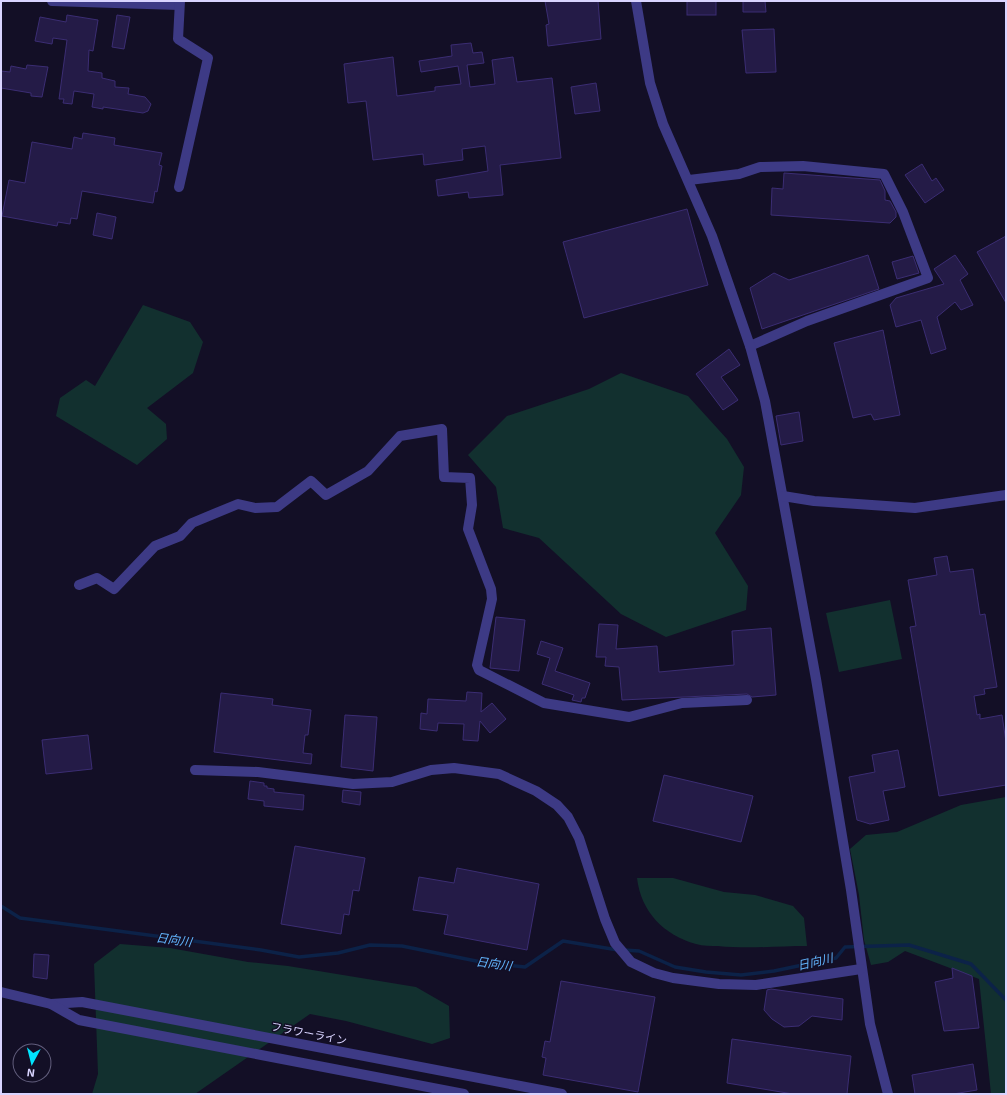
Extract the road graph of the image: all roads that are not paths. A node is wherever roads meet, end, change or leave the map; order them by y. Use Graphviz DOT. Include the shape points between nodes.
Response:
graph roads {
  1 [pos="52,1"];
  2 [pos="636,1"];
  3 [pos="180,3"];
  4 [pos="689,180"];
  5 [pos="179,188"];
  6 [pos="750,346"];
  7 [pos="1006,495"];
  8 [pos="783,496"];
  9 [pos="79,585"];
  10 [pos="747,700"];
  11 [pos="195,770"];
  12 [pos="861,969"];
  13 [pos="1,992"];
  14 [pos="51,1004"];
  15 [pos="464,1094"];
  16 [pos="562,1094"];
  17 [pos="888,1094"];
  1 -- 3 [label="street"];
  2 -- 4 [label="street" via="650,83 663,124"];
  3 -- 5 [label="street" via="178,39 208,58"];
  4 -- 6 [label="street" via="712,236"];
  4 -- 6 [label="street" via="738,174 760,167 803,166 884,174 903,212 928,278 807,321"];
  6 -- 8 [label="street" via="765,401"];
  7 -- 8 [label="street" via="915,508"];
  8 -- 12 [label="street" via="816,679"];
  9 -- 10 [label="street" via="97,578 114,589 156,546 180,536 192,524 238,504 255,508 277,507 311,481 326,495 368,471 400,436 442,428 444,476 470,478 472,505 468,529 491,589 492,599 479,670 544,703 629,717 682,703"];
  11 -- 12 [label="street" via="258,772 353,784 392,782 431,770 454,768 499,774 536,791 557,805 568,817 579,838 615,944 631,962 654,973 673,978 719,984 756,985"];
  12 -- 17 [label="street" via="870,1024"];
  13 -- 14 [label="street, フラワーライン"];
  14 -- 15 [label="street, フラワーライン" via="79,1020"];
  14 -- 16 [label="street, フラワーライン" via="82,1002"];
}
